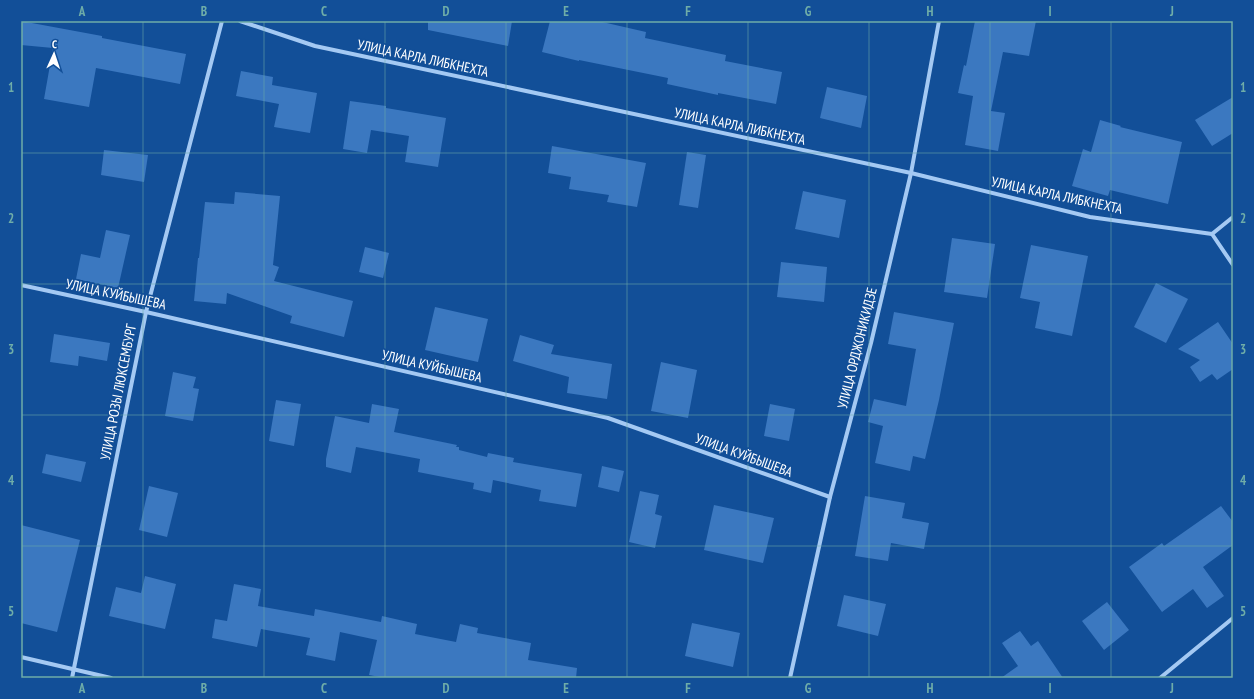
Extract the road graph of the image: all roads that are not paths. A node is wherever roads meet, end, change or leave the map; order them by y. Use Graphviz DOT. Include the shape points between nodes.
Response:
graph roads {
  1 [pos="222,21"];
  2 [pos="240,21"];
  3 [pos="939,21"];
  4 [pos="911,173"];
  5 [pos="1233,217"];
  6 [pos="1212,234"];
  7 [pos="1233,265"];
  8 [pos="21,285"];
  9 [pos="146,312"];
  10 [pos="830,496"];
  11 [pos="1233,618"];
  12 [pos="21,657"];
  13 [pos="74,669"];
  14 [pos="72,678"];
  15 [pos="111,678"];
  16 [pos="790,678"];
  17 [pos="1160,678"];
  1 -- 9 [label="street, УЛИЦА РОЗЫ ЛЮКСЕМБУРГ"];
  2 -- 4 [label="street, УЛИЦА КАРЛА ЛИБКНЕХТА" via="314,46"];
  3 -- 4 [label="street, УЛИЦА ОРДЖОНИКИДЗЕ"];
  4 -- 6 [label="street, УЛИЦА КАРЛА ЛИБКНЕХТА" via="1090,217"];
  4 -- 10 [label="street, УЛИЦА ОРДЖОНИКИДЗЕ" via="871,343"];
  5 -- 6 [label="street"];
  6 -- 7 [label="street"];
  8 -- 9 [label="street, УЛИЦА КУЙБЫШЕВА"];
  9 -- 10 [label="street, УЛИЦА КУЙБЫШЕВА" via="608,418"];
  9 -- 13 [label="street, УЛИЦА РОЗЫ ЛЮКСЕМБУРГ"];
  10 -- 16 [label="street, УЛИЦА ОРДЖОНИКИДЗЕ"];
  11 -- 17 [label="street"];
  12 -- 13 [label="street"];
  13 -- 14 [label="street, УЛИЦА РОЗЫ ЛЮКСЕМБУРГ"];
  13 -- 15 [label="street"];
}
